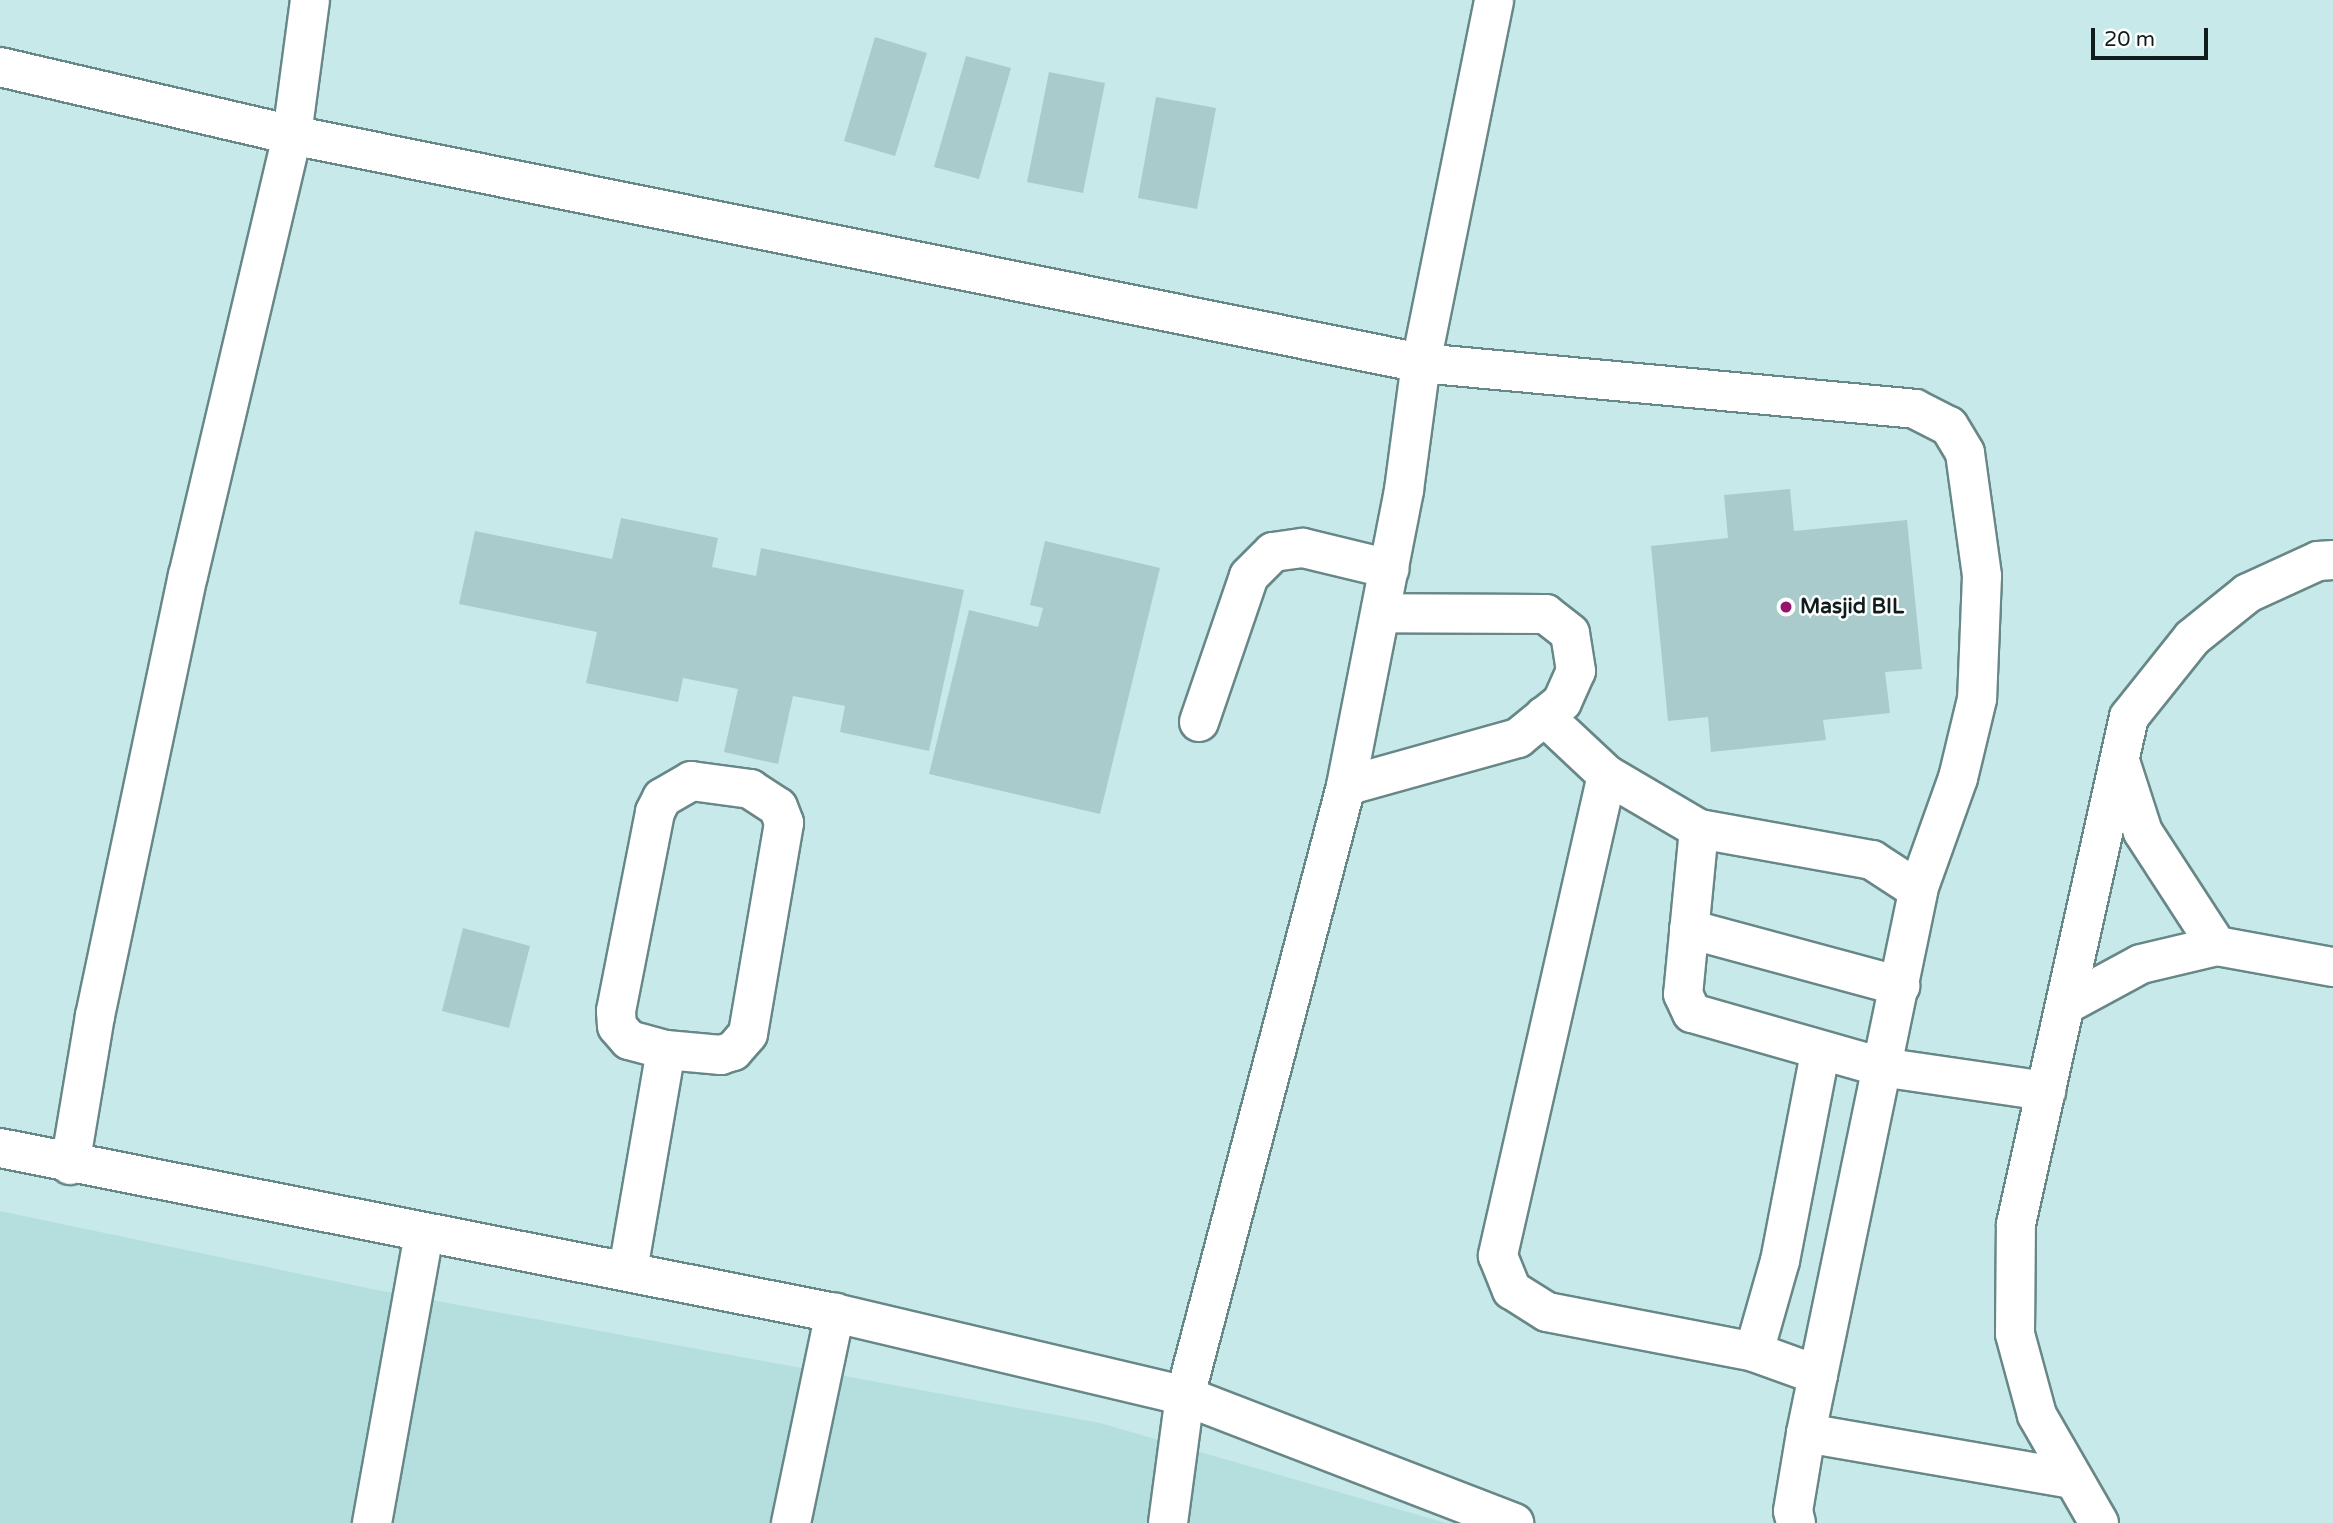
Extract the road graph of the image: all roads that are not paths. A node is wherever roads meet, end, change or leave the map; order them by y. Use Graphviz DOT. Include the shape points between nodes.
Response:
graph roads {
  1 [pos="310,0"];
  2 [pos="1494,0"];
  3 [pos="0,67"];
  4 [pos="292,135"];
  5 [pos="1421,363"];
  6 [pos="2333,560"];
  7 [pos="1390,569"];
  8 [pos="1381,613"];
  9 [pos="1544,716"];
  10 [pos="1199,722"];
  11 [pos="2121,763"];
  12 [pos="1606,775"];
  13 [pos="1346,786"];
  14 [pos="1699,829"];
  15 [pos="1918,890"];
  16 [pos="1689,929"];
  17 [pos="2217,946"];
  18 [pos="2333,967"];
  19 [pos="1900,986"];
  20 [pos="2067,1004"];
  21 [pos="666,1050"];
  22 [pos="1820,1053"];
  23 [pos="1881,1067"];
  24 [pos="2046,1091"];
  25 [pos="0,1149"];
  26 [pos="70,1166"];
  27 [pos="424,1235"];
  28 [pos="628,1270"];
  29 [pos="835,1313"];
  30 [pos="1754,1352"];
  31 [pos="1818,1375"];
  32 [pos="1185,1396"];
  33 [pos="1806,1433"];
  34 [pos="2072,1479"];
  35 [pos="2102,1521"];
  36 [pos="372,1523"];
  37 [pos="791,1523"];
  38 [pos="1168,1523"];
  39 [pos="1514,1523"];
  40 [pos="1796,1523"];
  1 -- 4 [label="street"];
  2 -- 5 [label="street"];
  3 -- 4 [label="street"];
  4 -- 5 [label="street"];
  4 -- 26 [label="street" via="188,576 95,1016"];
  5 -- 7 [label="street"];
  5 -- 15 [label="street" via="1842,398 1914,409 1949,426 1965,453 1982,576 1977,699 1958,778"];
  6 -- 11 [label="street" via="2248,593 2192,638 2129,717"];
  7 -- 8 [label="street"];
  7 -- 10 [label="street" via="1303,548 1273,552 1249,576"];
  8 -- 9 [label="street" via="1546,614 1563,624 1577,671 1562,702"];
  8 -- 13 [label="street"];
  9 -- 12 [label="street"];
  9 -- 13 [label="street" via="1518,738"];
  11 -- 17 [label="street" via="2143,832"];
  11 -- 20 [label="street"];
  12 -- 14 [label="street"];
  12 -- 30 [label="street" via="1498,1256 1512,1290 1547,1312"];
  13 -- 32 [label="street"];
  14 -- 15 [label="street" via="1872,860"];
  14 -- 16 [label="street"];
  15 -- 19 [label="street"];
  16 -- 19 [label="street"];
  16 -- 22 [label="street" via="1683,994 1692,1013"];
  17 -- 18 [label="street"];
  17 -- 20 [label="street" via="2141,964"];
  19 -- 23 [label="street"];
  20 -- 24 [label="street"];
  21 -- 21 [label="street" via="629,1040 617,1026 616,1012 655,812 662,798 691,780 750,789 778,807 784,823 748,1034 733,1051 721,1055"];
  21 -- 28 [label="street"];
  22 -- 23 [label="street"];
  22 -- 30 [label="street" via="1780,1261"];
  23 -- 24 [label="street"];
  23 -- 31 [label="street"];
  24 -- 34 [label="street" via="2016,1224 2015,1334 2037,1415"];
  25 -- 26 [label="street"];
  26 -- 27 [label="street"];
  27 -- 28 [label="street"];
  27 -- 36 [label="street"];
  28 -- 29 [label="street"];
  29 -- 32 [label="street"];
  29 -- 37 [label="street"];
  30 -- 31 [label="street"];
  31 -- 33 [label="street"];
  32 -- 38 [label="street"];
  32 -- 39 [label="street"];
  33 -- 34 [label="street"];
  33 -- 40 [label="street" via="1793,1511"];
  34 -- 35 [label="street"];
}
